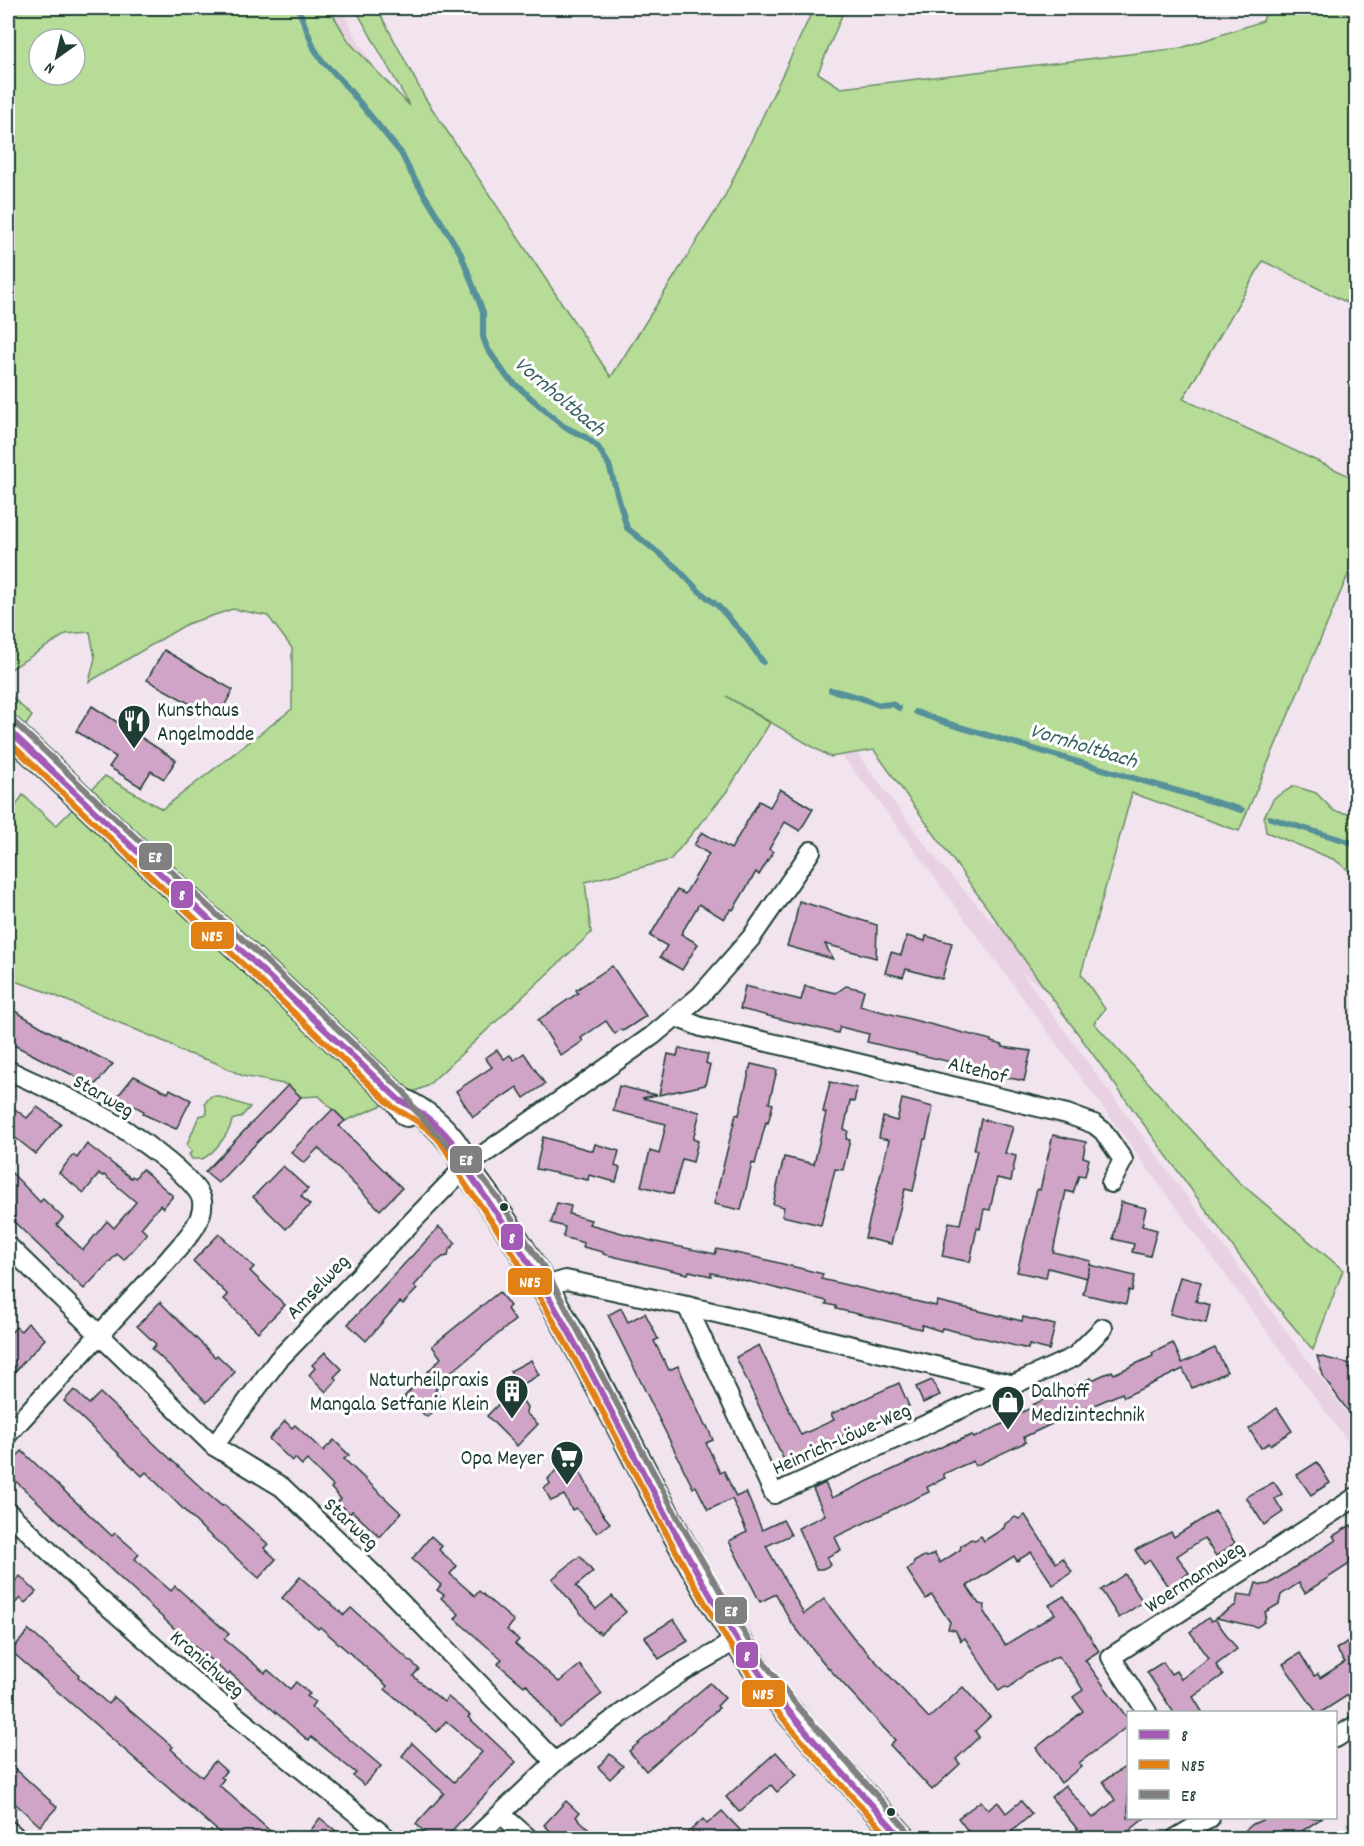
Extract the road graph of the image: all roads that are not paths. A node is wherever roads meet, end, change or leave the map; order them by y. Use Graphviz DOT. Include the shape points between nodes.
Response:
graph roads {
  1 [pos="8,729"];
  2 [pos="811,851"];
  3 [pos="676,1017"];
  4 [pos="8,1070"];
  5 [pos="464,1167"];
  6 [pos="1111,1183"];
  7 [pos="8,1246"];
  8 [pos="545,1286"];
  9 [pos="687,1306"];
  10 [pos="1103,1328"];
  11 [pos="101,1335"];
  12 [pos="1014,1384"];
  13 [pos="8,1434"];
  14 [pos="214,1446"];
  15 [pos="1356,1497"];
  16 [pos="8,1512"];
  17 [pos="736,1639"];
  18 [pos="1146,1711"];
  19 [pos="1356,1725"];
  20 [pos="1337,1737"];
  21 [pos="555,1762"];
  22 [pos="501,1814"];
  23 [pos="1208,1819"];
  24 [pos="8,1830"];
  25 [pos="17,1839"];
  26 [pos="387,1839"];
  27 [pos="475,1839"];
  28 [pos="528,1839"];
  29 [pos="902,1839"];
  30 [pos="1176,1839"];
  1 -- 5 [label="street" via="399,1100 433,1121 456,1147"];
  2 -- 3 [label="street" via="751,938"];
  3 -- 5 [label="street"];
  3 -- 6 [label="street, Altehof" via="701,1027 970,1090 1094,1124 1123,1160"];
  4 -- 11 [label="street, Starweg" via="99,1114 179,1170 202,1200 201,1215 193,1230"];
  5 -- 8 [label="street"];
  5 -- 14 [label="street, Amselweg" via="278,1360"];
  7 -- 11 [label="street, Starweg"];
  8 -- 9 [label="street" via="566,1280"];
  8 -- 17 [label="street"];
  9 -- 12 [label="street"];
  9 -- 12 [label="street, Heinrich-Löwe-Weg" via="774,1494"];
  10 -- 12 [label="street, Heinrich-Löwe-Weg" via="1074,1357"];
  11 -- 13 [label="street"];
  11 -- 14 [label="street, Starweg"];
  14 -- 21 [label="street, Starweg" via="282,1487 373,1574"];
  15 -- 18 [label="street, Woermannweg" via="1111,1657"];
  16 -- 26 [label="street, Kranichweg" via="206,1692"];
  17 -- 21 [label="street" via="645,1696"];
  17 -- 29 [label="street" via="791,1713"];
  19 -- 20 [label="street"];
  21 -- 22 [label="street"];
  22 -- 27 [label="street"];
  22 -- 28 [label="street"];
  23 -- 30 [label="street"];
  24 -- 25 [label="street"];
}
